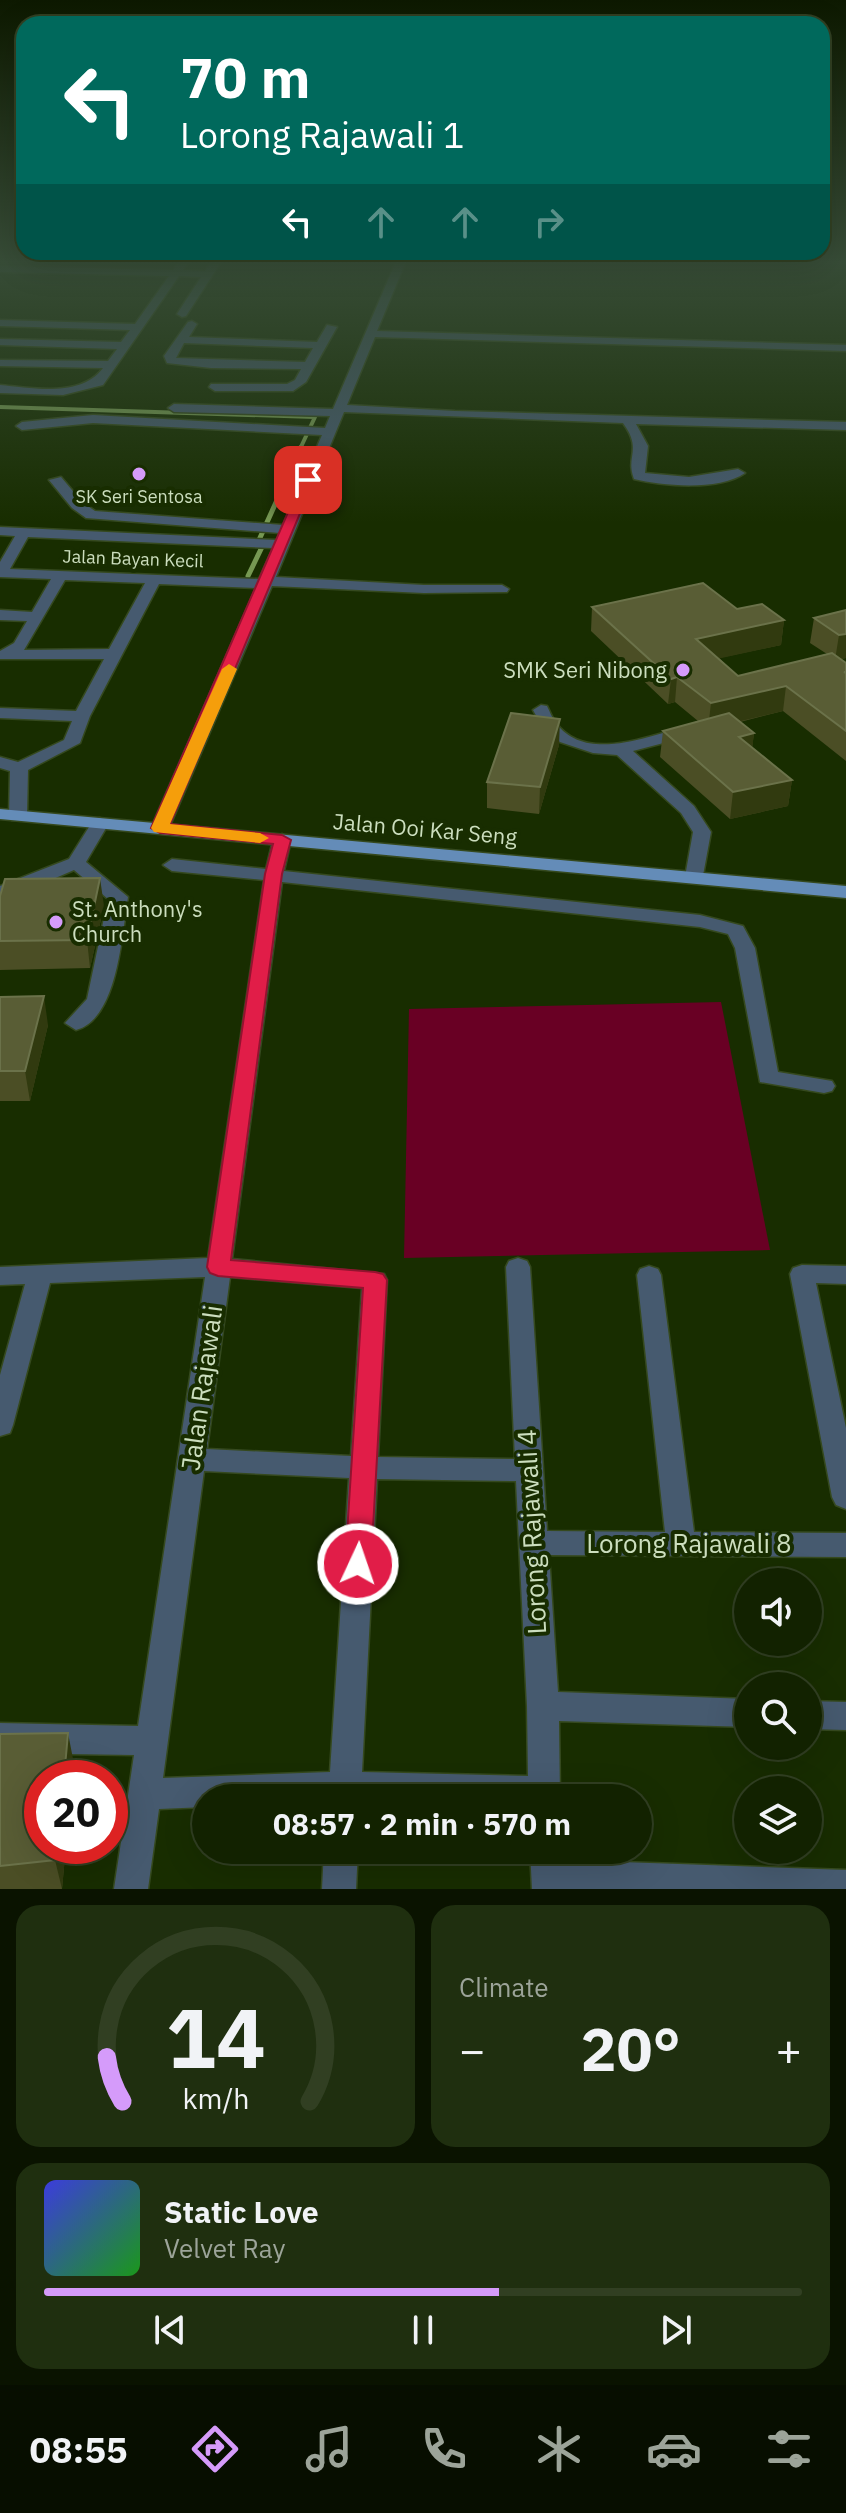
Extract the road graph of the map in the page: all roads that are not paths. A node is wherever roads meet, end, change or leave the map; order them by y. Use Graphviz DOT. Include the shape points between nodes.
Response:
graph roads {
  1 [pos="124,347"];
  2 [pos="177,347"];
  3 [pos="319,347"];
  4 [pos="366,347"];
  5 [pos="817,347"];
  6 [pos="846,348"];
  7 [pos="0,363"];
  8 [pos="111,365"];
  9 [pos="211,365"];
  10 [pos="308,366"];
  11 [pos="215,387"];
  12 [pos="0,389"];
  13 [pos="79,406"];
  14 [pos="183,409"];
  15 [pos="339,411"];
  16 [pos="627,420"];
  17 [pos="22,426"];
  18 [pos="846,426"];
  19 [pos="323,431"];
  20 [pos="738,473"];
  21 [pos="56,480"];
  22 [pos="280,528"];
  23 [pos="0,531"];
  24 [pos="24,532"];
  25 [pos="280,544"];
  26 [pos="1,573"];
  27 [pos="60,576"];
  28 [pos="154,580"];
  29 [pos="264,582"];
  30 [pos="502,589"];
  31 [pos="0,615"];
  32 [pos="38,617"];
  33 [pos="114,654"];
  34 [pos="2,655"];
  35 [pos="541,710"];
  36 [pos="0,713"];
  37 [pos="82,716"];
  38 [pos="692,730"];
  39 [pos="621,750"];
  40 [pos="0,762"];
  41 [pos="19,768"];
  42 [pos="9,815"];
  43 [pos="100,823"];
  44 [pos="160,828"];
  45 [pos="282,840"];
  46 [pos="76,863"];
  47 [pos="172,865"];
  48 [pos="274,874"];
  49 [pos="695,877"];
  50 [pos="846,892"];
  51 [pos="0,896"];
  52 [pos="76,1023"];
  53 [pos="824,1086"];
  54 [pos="218,1267"];
  55 [pos="518,1267"];
  56 [pos="40,1274"];
  57 [pos="649,1275"];
  58 [pos="846,1275"];
  59 [pos="0,1276"];
  60 [pos="0,1425"];
  61 [pos="192,1459"];
  62 [pos="364,1468"];
  63 [pos="528,1470"];
  64 [pos="846,1497"];
  65 [pos="532,1543"];
  66 [pos="681,1544"];
  67 [pos="846,1545"];
  68 [pos="543,1706"];
  69 [pos="734,1713"];
  70 [pos="822,1715"];
  71 [pos="846,1716"];
  72 [pos="0,1738"];
  73 [pos="154,1741"];
  74 [pos="344,1784"];
  75 [pos="544,1784"];
  76 [pos="144,1794"];
  77 [pos="192,1794"];
  78 [pos="340,1864"];
  79 [pos="548,1872"];
  80 [pos="846,1887"];
  81 [pos="131,1889"];
  82 [pos="339,1889"];
  1 -- 8 [label="street"];
  2 -- 9 [label="street" via="171,361"];
  3 -- 10 [label="street"];
  4 -- 15 [label="street"];
  5 -- 6 [label="street"];
  7 -- 8 [label="street"];
  8 -- 12 [label="street" via="99,382 84,390"];
  9 -- 10 [label="street"];
  9 -- 11 [label="street"];
  10 -- 11 [label="street" via="300,382 289,388"];
  11 -- 14 [label="street" via="186,399"];
  13 -- 14 [label="street"];
  14 -- 15 [label="street"];
  15 -- 16 [label="street"];
  15 -- 19 [label="street"];
  16 -- 18 [label="street"];
  16 -- 20 [label="street" via="641,436 639,476 694,481"];
  17 -- 19 [label="street" via="93,419"];
  19 -- 22 [label="street"];
  21 -- 22 [label="street" via="91,515"];
  22 -- 25 [label="street"];
  23 -- 24 [label="street"];
  24 -- 25 [label="street"];
  24 -- 26 [label="street"];
  25 -- 29 [label="street"];
  26 -- 27 [label="street, Jalan Bayan Kecil"];
  27 -- 28 [label="street, Jalan Bayan Kecil"];
  27 -- 32 [label="street"];
  28 -- 29 [label="street, Jalan Bayan Kecil"];
  28 -- 33 [label="street"];
  29 -- 30 [label="street, Jalan Bayan Kecil"];
  29 -- 44 [label="street"];
  31 -- 32 [label="street"];
  32 -- 34 [label="street" via="20,646"];
  33 -- 34 [label="street"];
  33 -- 37 [label="street"];
  35 -- 39 [label="street" via="551,728 578,743 600,751"];
  36 -- 37 [label="street"];
  37 -- 41 [label="street" via="71,743"];
  38 -- 39 [label="street"];
  39 -- 49 [label="street" via="688,810 702,832"];
  40 -- 41 [label="street"];
  41 -- 42 [label="street"];
  42 -- 43 [label="main road, Jalan Ooi Kar Seng"];
  43 -- 44 [label="main road, Jalan Ooi Kar Seng"];
  43 -- 46 [label="street"];
  44 -- 45 [label="main road, Jalan Ooi Kar Seng"];
  45 -- 48 [label="street, Jalan Rajawali"];
  45 -- 49 [label="main road, Jalan Ooi Kar Seng"];
  46 -- 51 [label="street"];
  46 -- 52 [label="street" via="118,897 97,1001"];
  47 -- 48 [label="street"];
  48 -- 53 [label="street" via="700,921 736,930 745,948 768,1077"];
  48 -- 54 [label="street, Jalan Rajawali"];
  49 -- 50 [label="main road, Jalan Ooi Kar Seng"];
  54 -- 56 [label="street"];
  54 -- 61 [label="street, Jalan Rajawali"];
  54 -- 62 [label="street" via="375,1280"];
  55 -- 63 [label="street, Lorong Rajawali 4"];
  56 -- 59 [label="street"];
  56 -- 60 [label="street"];
  57 -- 66 [label="street"];
  58 -- 64 [label="street" via="802,1274"];
  61 -- 62 [label="street"];
  61 -- 73 [label="street, Jalan Rajawali"];
  62 -- 63 [label="street"];
  62 -- 74 [label="street"];
  63 -- 65 [label="street, Lorong Rajawali 4"];
  65 -- 66 [label="street, Lorong Rajawali 8"];
  65 -- 68 [label="street, Lorong Rajawali 4"];
  66 -- 67 [label="street, Lorong Rajawali 8"];
  68 -- 69 [label="street"];
  68 -- 75 [label="street, Lorong Rajawali 4"];
  70 -- 71 [label="street"];
  72 -- 73 [label="street"];
  73 -- 76 [label="street, Jalan Rajawali"];
  76 -- 77 [label="street"];
  76 -- 81 [label="street, Jalan Rajawali"];
  78 -- 82 [label="street"];
  79 -- 80 [label="street"];
}
